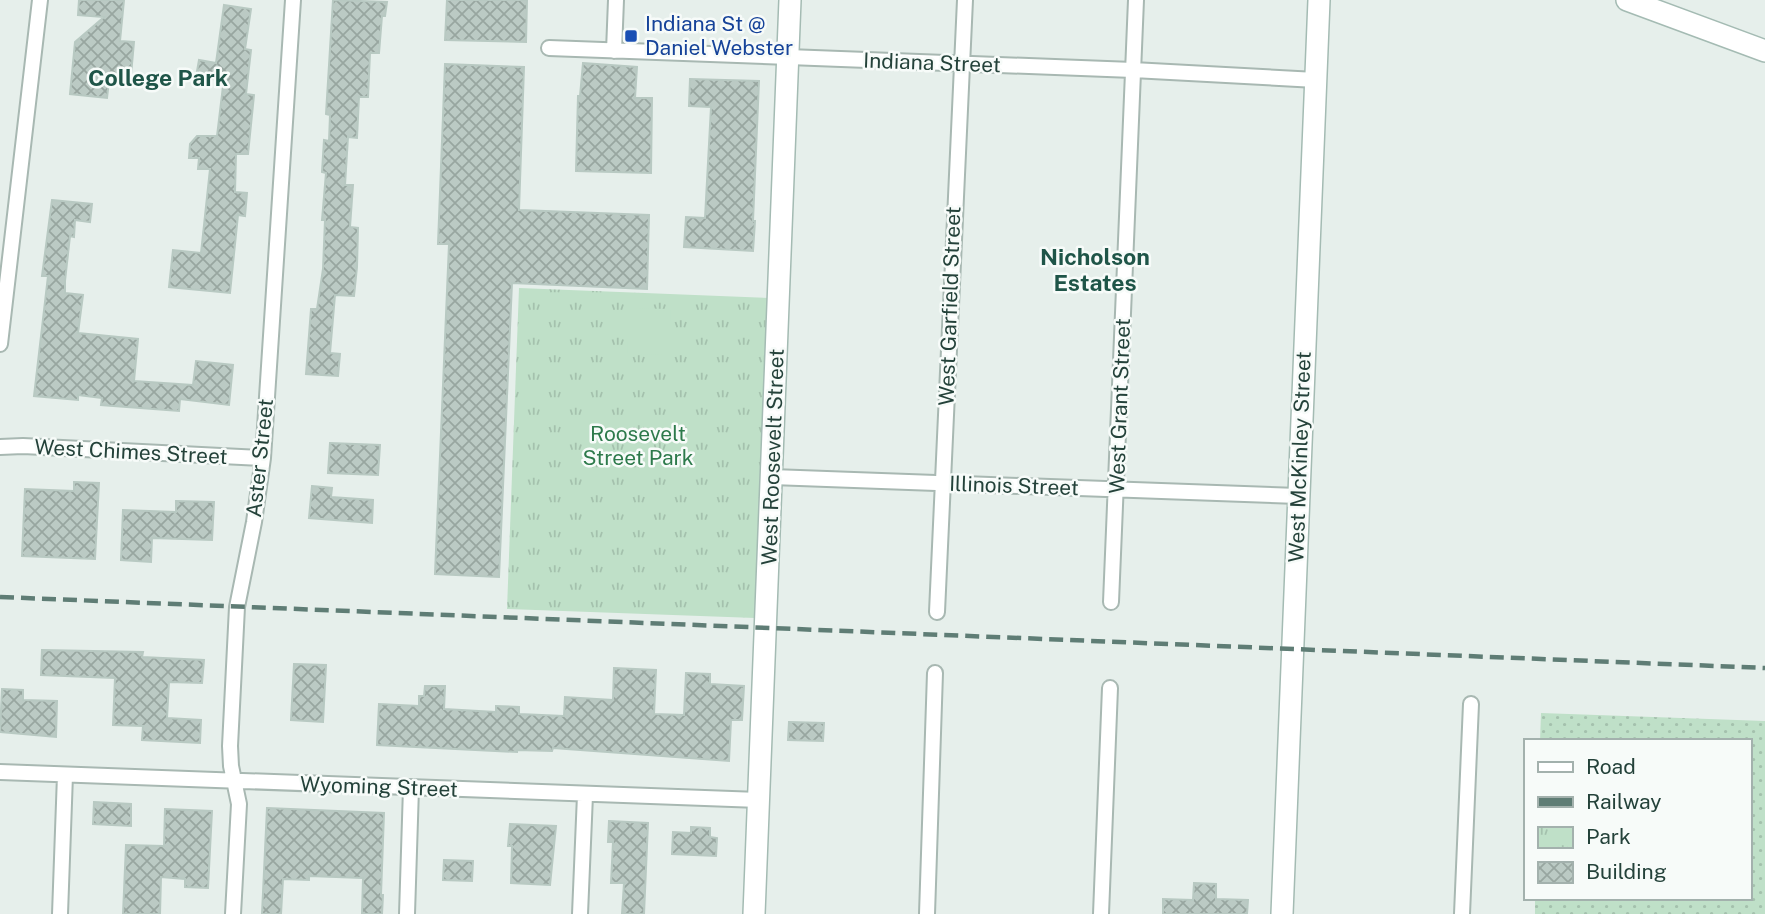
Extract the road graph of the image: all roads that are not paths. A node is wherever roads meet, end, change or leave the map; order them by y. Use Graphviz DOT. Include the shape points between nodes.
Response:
graph roads {
  1 [pos="40,0"];
  2 [pos="293,0"];
  3 [pos="616,0"];
  4 [pos="790,0"];
  5 [pos="965,0"];
  6 [pos="1136,0"];
  7 [pos="1319,0"];
  8 [pos="1627,0"];
  9 [pos="549,48"];
  10 [pos="614,51"];
  11 [pos="1765,51"];
  12 [pos="788,58"];
  13 [pos="961,64"];
  14 [pos="1133,70"];
  15 [pos="1316,80"];
  16 [pos="0,344"];
  17 [pos="0,447"];
  18 [pos="263,458"];
  19 [pos="772,477"];
  20 [pos="943,483"];
  21 [pos="1116,490"];
  22 [pos="1298,496"];
  23 [pos="1111,602"];
  24 [pos="937,612"];
  25 [pos="935,673"];
  26 [pos="1111,688"];
  27 [pos="1471,704"];
  28 [pos="0,772"];
  29 [pos="65,775"];
  30 [pos="234,782"];
  31 [pos="411,788"];
  32 [pos="585,795"];
  33 [pos="759,800"];
  34 [pos="60,914"];
  35 [pos="233,914"];
  36 [pos="407,914"];
  37 [pos="580,914"];
  38 [pos="754,914"];
  39 [pos="927,914"];
  40 [pos="1101,914"];
  41 [pos="1282,914"];
  42 [pos="1462,914"];
  1 -- 16 [label="street"];
  2 -- 18 [label="street, Aster Street"];
  3 -- 10 [label="street"];
  4 -- 12 [label="main road, West Roosevelt Street"];
  5 -- 13 [label="street, West Garfield Street"];
  6 -- 14 [label="street, West Grant Street"];
  7 -- 15 [label="main road, West McKinley Street"];
  8 -- 11 [label="main road"];
  9 -- 10 [label="street, Indiana Street"];
  10 -- 12 [label="street, Indiana Street"];
  12 -- 13 [label="street, Indiana Street"];
  12 -- 19 [label="main road, West Roosevelt Street"];
  13 -- 14 [label="street, Indiana Street"];
  13 -- 20 [label="street, West Garfield Street"];
  14 -- 15 [label="street, Indiana Street"];
  14 -- 21 [label="street, West Grant Street"];
  15 -- 22 [label="main road, West McKinley Street"];
  17 -- 18 [label="street, West Chimes Street"];
  18 -- 30 [label="street, Aster Street" via="235,620 230,746"];
  19 -- 20 [label="street, Illinois Street"];
  19 -- 33 [label="main road, West Roosevelt Street"];
  20 -- 21 [label="street, Illinois Street"];
  20 -- 24 [label="street, West Garfield Street"];
  21 -- 22 [label="street, Illinois Street"];
  21 -- 23 [label="street, West Grant Street"];
  22 -- 41 [label="main road, West McKinley Street"];
  25 -- 39 [label="street"];
  26 -- 40 [label="street"];
  27 -- 42 [label="street"];
  28 -- 29 [label="street, Wyoming Street"];
  29 -- 30 [label="street, Wyoming Street"];
  29 -- 34 [label="street"];
  30 -- 31 [label="street, Wyoming Street"];
  30 -- 35 [label="street, Aster Street" via="239,804"];
  31 -- 32 [label="street, Wyoming Street"];
  31 -- 36 [label="street"];
  32 -- 33 [label="street, Wyoming Street"];
  32 -- 37 [label="street"];
  33 -- 38 [label="main road, West Roosevelt Street"];
}
